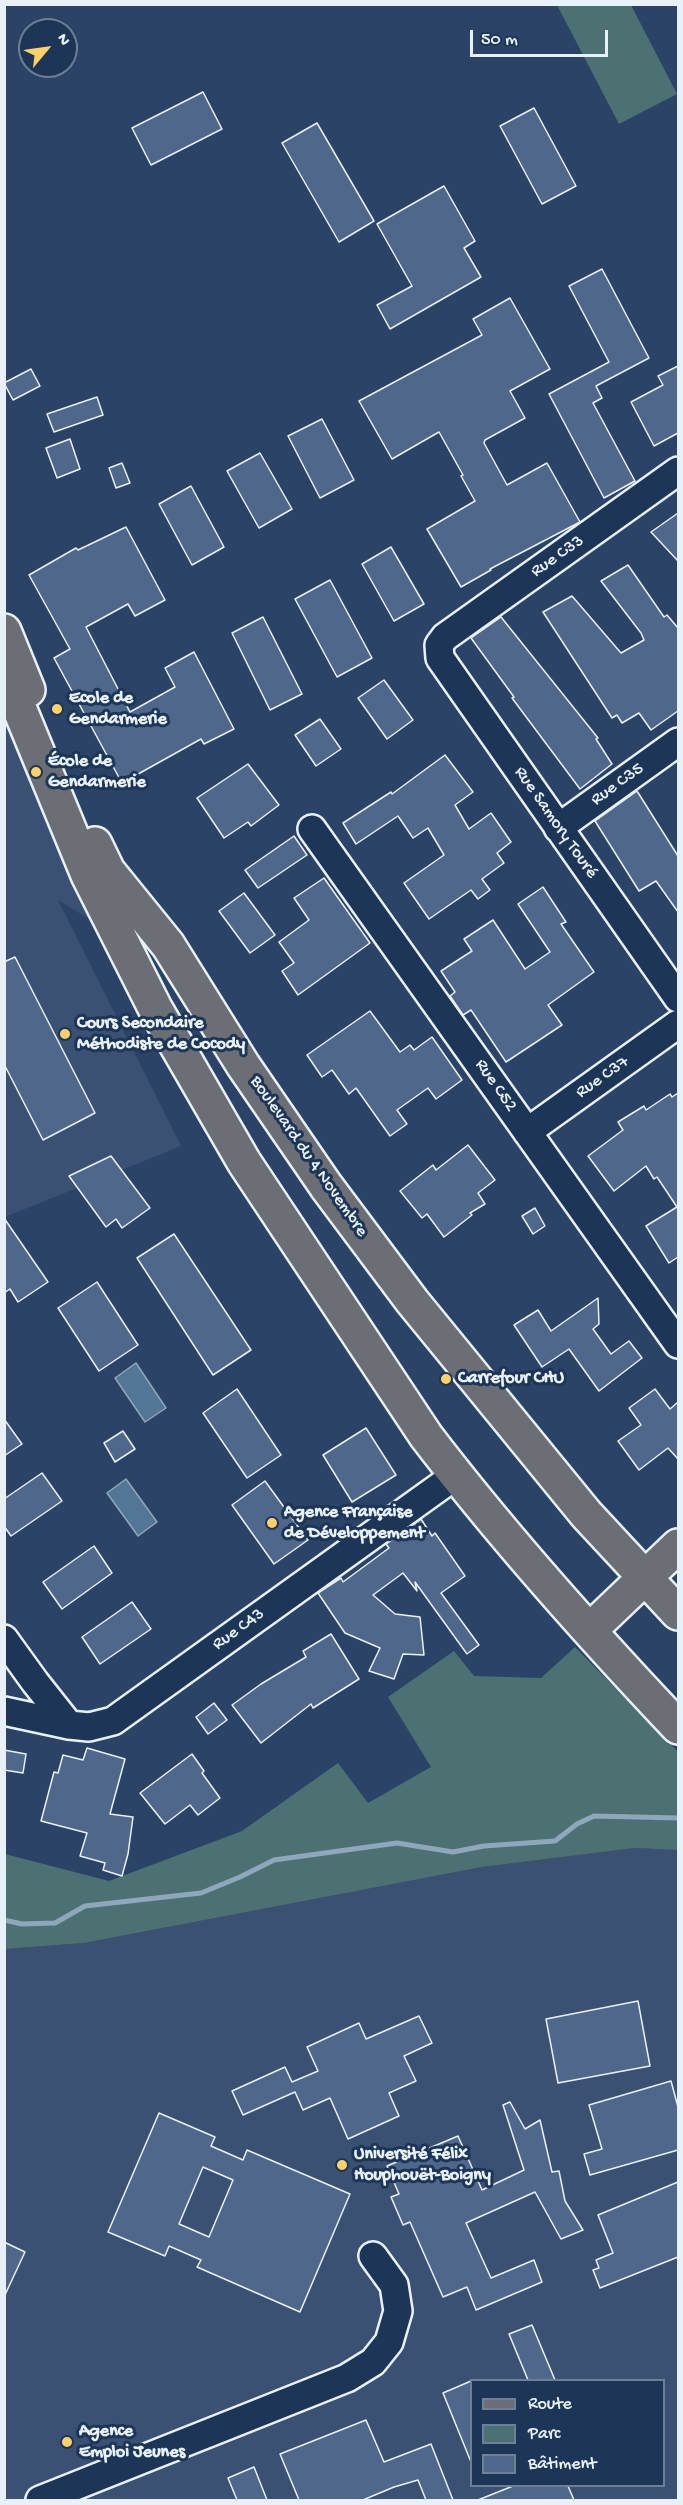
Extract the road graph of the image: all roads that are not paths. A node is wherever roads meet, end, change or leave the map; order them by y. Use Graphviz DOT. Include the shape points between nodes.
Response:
graph roads {
  1 [pos="678,471"];
  2 [pos="4,631"];
  3 [pos="439,645"];
  4 [pos="4,671"];
  5 [pos="678,742"];
  6 [pos="558,828"];
  7 [pos="312,829"];
  8 [pos="678,998"];
  9 [pos="678,1024"];
  10 [pos="527,1132"];
  11 [pos="678,1344"];
  12 [pos="456,1475"];
  13 [pos="678,1546"];
  14 [pos="645,1578"];
  15 [pos="678,1613"];
  16 [pos="590,1630"];
  17 [pos="4,1640"];
  18 [pos="4,1711"];
  19 [pos="69,1725"];
  20 [pos="678,1727"];
  21 [pos="373,2256"];
  22 [pos="40,2500"];
  1 -- 3 [label="street, Rue C33"];
  2 -- 14 [label="main road, Boulevard du 4 Novembre" via="64,778 108,871 168,945 294,1140 412,1301 586,1514"];
  3 -- 6 [label="street, Rue Samory Touré" via="440,658"];
  4 -- 12 [label="main road" via="87,875 155,1008 244,1162"];
  5 -- 6 [label="street, Rue C35"];
  6 -- 8 [label="street, Rue Samory Touré"];
  7 -- 10 [label="street, Rue C52"];
  9 -- 10 [label="street, Rue C37"];
  10 -- 11 [label="street, Rue C52"];
  12 -- 16 [label="main road"];
  12 -- 19 [label="street, Rue C43" via="113,1721 89,1727"];
  13 -- 14 [label="main road"];
  14 -- 15 [label="main road, Boulevard du 4 Novembre"];
  14 -- 16 [label="main road"];
  16 -- 20 [label="main road"];
  17 -- 19 [label="street"];
  18 -- 19 [label="street, Rue C43"];
  21 -- 22 [label="street" via="394,2285 398,2311 389,2342 373,2362 347,2378"];
}
